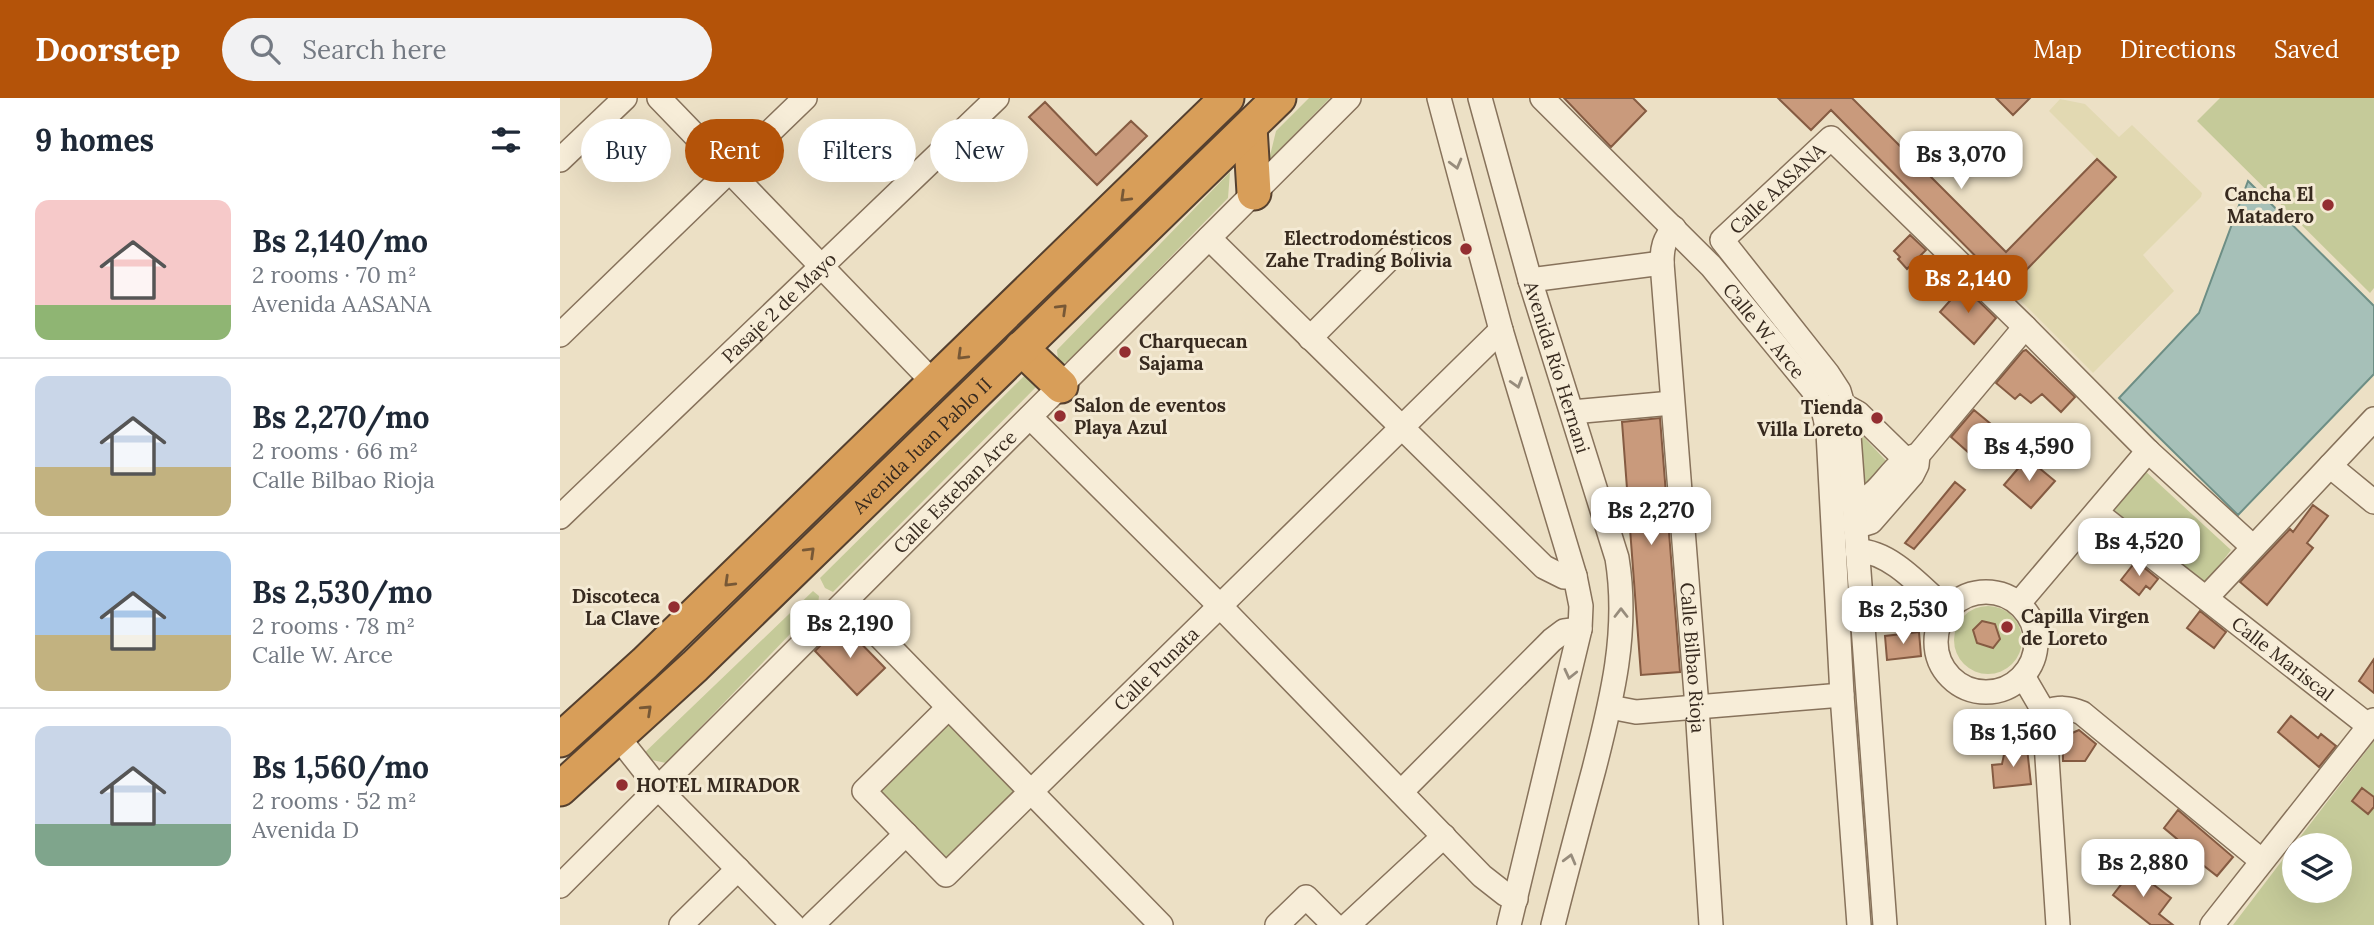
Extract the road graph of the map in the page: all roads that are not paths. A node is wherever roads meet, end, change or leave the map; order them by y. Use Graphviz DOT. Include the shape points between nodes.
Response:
graph roads {
  1 [pos="625,98"];
  2 [pos="659,98"];
  3 [pos="805,98"];
  4 [pos="997,98"];
  5 [pos="1227,98"];
  6 [pos="1279,98"];
  7 [pos="1349,98"];
  8 [pos="1439,98"];
  9 [pos="1480,98"];
  10 [pos="1542,98"];
  11 [pos="783,119"];
  12 [pos="685,125"];
  13 [pos="1250,127"];
  14 [pos="560,160"];
  15 [pos="719,182"];
  16 [pos="740,182"];
  17 [pos="1254,193"];
  18 [pos="1674,228"];
  19 [pos="1209,238"];
  20 [pos="1722,240"];
  21 [pos="1400,248"];
  22 [pos="1662,264"];
  23 [pos="821,267"];
  24 [pos="1530,280"];
  25 [pos="2025,327"];
  26 [pos="1501,330"];
  27 [pos="560,335"];
  28 [pos="1310,338"];
  29 [pos="1021,348"];
  30 [pos="934,383"];
  31 [pos="1061,386"];
  32 [pos="1672,403"];
  33 [pos="1833,408"];
  34 [pos="1572,412"];
  35 [pos="1030,417"];
  36 [pos="2374,419"];
  37 [pos="1402,427"];
  38 [pos="2148,451"];
  39 [pos="1911,456"];
  40 [pos="2330,466"];
  41 [pos="2374,502"];
  42 [pos="1854,503"];
  43 [pos="2097,513"];
  44 [pos="560,517"];
  45 [pos="1856,527"];
  46 [pos="2253,547"];
  47 [pos="1857,551"];
  48 [pos="1575,576"];
  49 [pos="2206,598"];
  50 [pos="846,602"];
  51 [pos="2019,603"];
  52 [pos="1220,606"];
  53 [pos="1947,610"];
  54 [pos="1580,629"];
  55 [pos="2023,676"];
  56 [pos="1842,695"];
  57 [pos="1697,706"];
  58 [pos="1610,707"];
  59 [pos="948,708"];
  60 [pos="2044,712"];
  61 [pos="2372,723"];
  62 [pos="565,727"];
  63 [pos="618,737"];
  64 [pos="560,789"];
  65 [pos="659,789"];
  66 [pos="1031,791"];
  67 [pos="1401,792"];
  68 [pos="906,835"];
  69 [pos="1444,836"];
  70 [pos="2262,861"];
  71 [pos="738,869"];
  72 [pos="560,886"];
  73 [pos="1516,898"];
  74 [pos="1557,924"];
  75 [pos="681,925"];
  76 [pos="793,925"];
  77 [pos="812,925"];
  78 [pos="1161,925"];
  79 [pos="1277,925"];
  80 [pos="1334,925"];
  81 [pos="1348,925"];
  82 [pos="1509,925"];
  83 [pos="1711,925"];
  84 [pos="1859,925"];
  85 [pos="1885,925"];
  86 [pos="2058,925"];
  87 [pos="2212,925"];
  1 -- 14 [label="street"];
  2 -- 12 [label="street"];
  3 -- 11 [label="street"];
  4 -- 23 [label="street, Pasaje 2 de Mayo"];
  5 -- 30 [label="highway, Avenida Juan Pablo II, one-way"];
  6 -- 13 [label="highway, Avenida Juan Pablo II"];
  7 -- 17 [label="street, Calle Esteban Arce"];
  8 -- 26 [label="street, one-way"];
  9 -- 24 [label="street, Avenida Río Hernani"];
  10 -- 18 [label="street, Calle W. Arce"];
  13 -- 17 [label="highway"];
  29 -- 13 [label="highway, Avenida Juan Pablo II, one-way"];
  15 -- 27 [label="street"];
  16 -- 23 [label="street"];
  17 -- 19 [label="street, Calle Esteban Arce"];
  18 -- 22 [label="street, Calle Bilbao Rioja" via="1666,237"];
  18 -- 33 [label="street, Calle W. Arce"];
  19 -- 28 [label="street"];
  19 -- 31 [label="street, Calle Esteban Arce"];
  20 -- 25 [label="street, Calle AASANA" via="1831,138"];
  20 -- 33 [label="street, Calle W. Arce" via="1828,374 1839,391"];
  21 -- 28 [label="street"];
  22 -- 24 [label="street"];
  22 -- 32 [label="street, Calle Bilbao Rioja"];
  23 -- 30 [label="street"];
  23 -- 44 [label="street, Pasaje 2 de Mayo"];
  24 -- 34 [label="street, Avenida Río Hernani"];
  25 -- 38 [label="street"];
  25 -- 39 [label="street"];
  26 -- 37 [label="street, Calle Punata"];
  26 -- 48 [label="street, one-way"];
  28 -- 37 [label="street"];
  29 -- 31 [label="highway"];
  63 -- 29 [label="highway, Avenida Juan Pablo II, one-way"];
  30 -- 62 [label="highway, Avenida Juan Pablo II, one-way" via="645,663"];
  31 -- 35 [label="street, Calle Esteban Arce"];
  32 -- 34 [label="street"];
  32 -- 57 [label="street, Calle Bilbao Rioja"];
  33 -- 39 [label="street" via="1858,413"];
  33 -- 42 [label="street, Calle W. Arce" via="1848,422"];
  33 -- 56 [label="street, Calle W. Arce" via="1828,432"];
  58 -- 34 [label="street, Avenida Río Hernani, one-way" via="1619,653 1621,583"];
  35 -- 50 [label="street, Calle Esteban Arce"];
  35 -- 52 [label="street"];
  36 -- 40 [label="street"];
  37 -- 48 [label="street" via="1544,567 1564,578"];
  37 -- 52 [label="street, Calle Punata"];
  38 -- 43 [label="street"];
  38 -- 46 [label="street"];
  39 -- 42 [label="street" via="1868,498"];
  39 -- 45 [label="street" via="1917,465 1912,475 1871,522"];
  40 -- 41 [label="street"];
  40 -- 46 [label="street"];
  42 -- 45 [label="street, Calle W. Arce"];
  43 -- 49 [label="street, Calle Mariscal"];
  43 -- 51 [label="street"];
  45 -- 47 [label="street, Calle W. Arce"];
  46 -- 49 [label="street"];
  47 -- 53 [label="street" via="1888,559"];
  47 -- 85 [label="street, Calle W. Arce"];
  48 -- 54 [label="street"];
  49 -- 61 [label="street, Calle Mariscal"];
  50 -- 59 [label="street"];
  50 -- 65 [label="street, Calle Esteban Arce"];
  51 -- 53 [label="street" via="1986,591 1961,598"];
  51 -- 55 [label="street" via="2031,619 2036,638 2033,658"];
  52 -- 66 [label="street, Calle Punata"];
  52 -- 67 [label="street"];
  53 -- 55 [label="street" via="1936,641 1940,662 1953,680 1973,690 1995,691"];
  54 -- 67 [label="street" via="1552,639"];
  54 -- 73 [label="street, one-way"];
  55 -- 60 [label="street"];
  56 -- 57 [label="street"];
  56 -- 84 [label="street, Calle W. Arce"];
  57 -- 58 [label="street" via="1636,712"];
  57 -- 83 [label="street, Calle Bilbao Rioja"];
  74 -- 58 [label="street, Avenida Río Hernani, one-way"];
  59 -- 66 [label="street"];
  59 -- 68 [label="street" via="864,790"];
  60 -- 70 [label="street" via="2071,708 2082,713"];
  60 -- 86 [label="street"];
  61 -- 70 [label="street"];
  63 -- 64 [label="highway, Avenida Juan Pablo II"];
  63 -- 65 [label="street"];
  65 -- 71 [label="street"];
  65 -- 72 [label="street, Calle Esteban Arce"];
  66 -- 68 [label="street, Calle Punata" via="946,875"];
  66 -- 78 [label="street"];
  67 -- 69 [label="street"];
  68 -- 77 [label="street"];
  69 -- 73 [label="street" via="1493,886"];
  69 -- 81 [label="street"];
  70 -- 87 [label="street"];
  71 -- 75 [label="street"];
  71 -- 76 [label="street"];
  73 -- 82 [label="street"];
  79 -- 80 [label="street" via="1306,897"];
}
